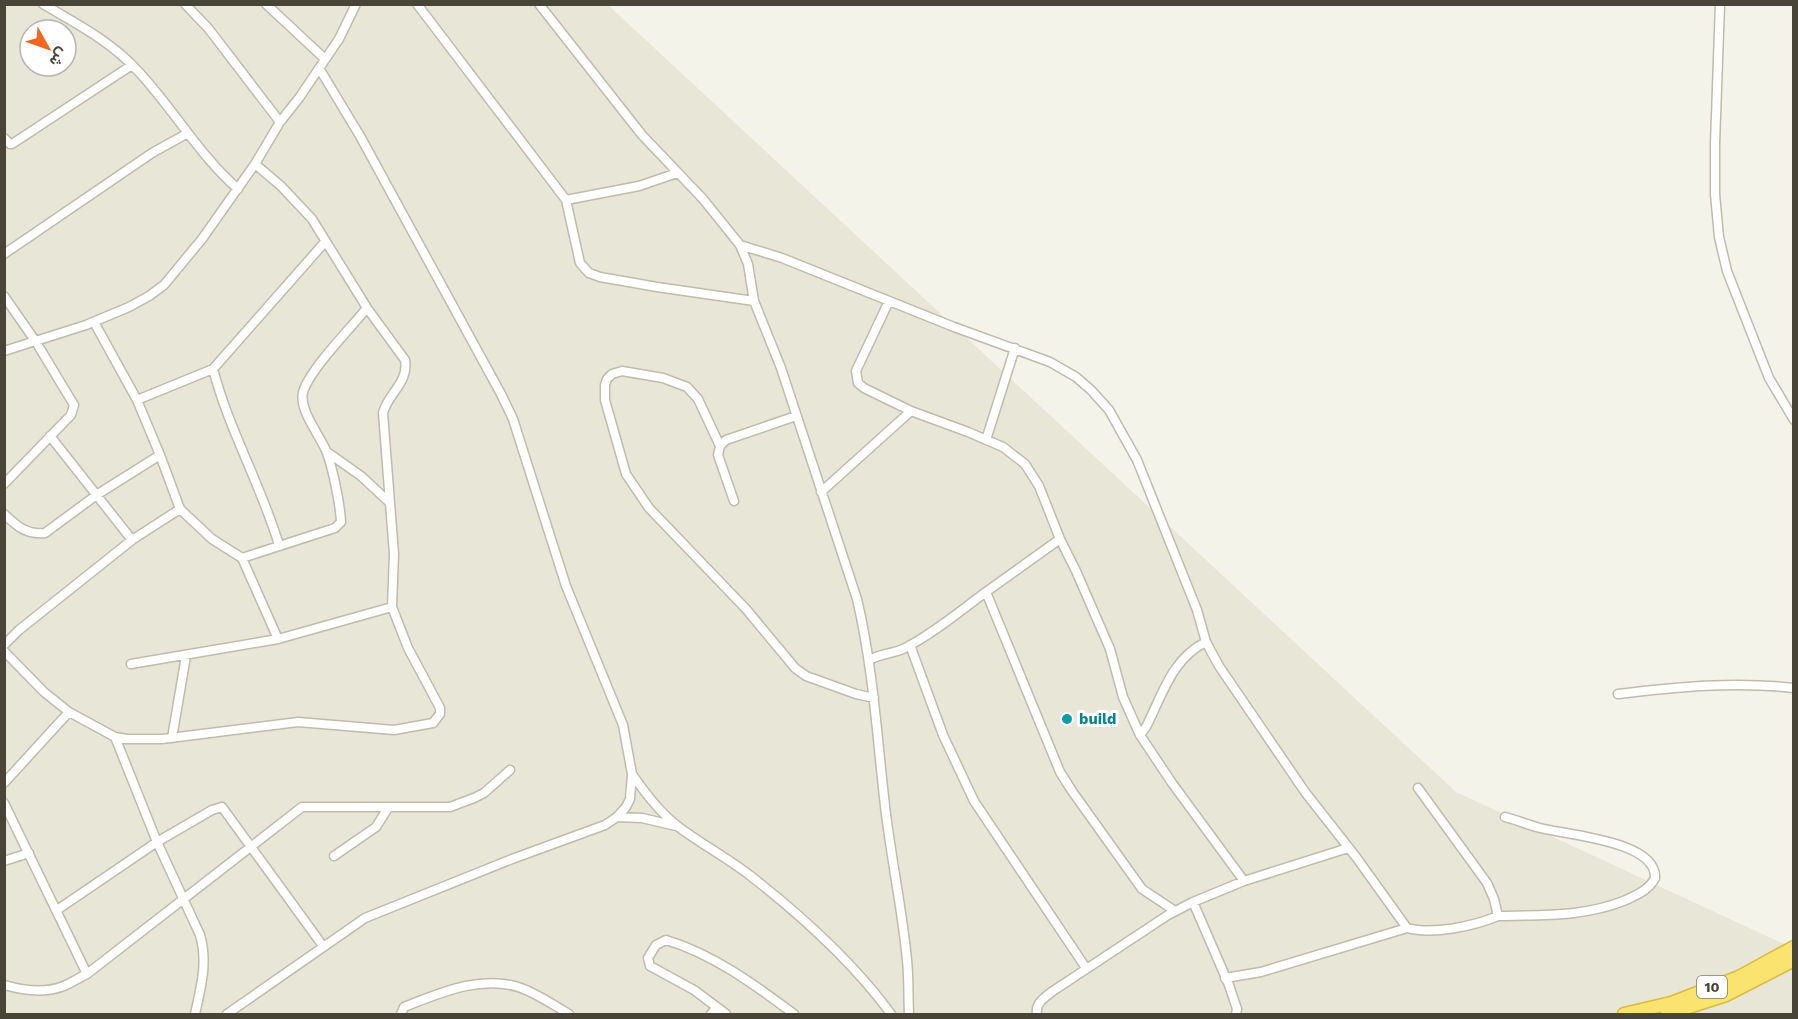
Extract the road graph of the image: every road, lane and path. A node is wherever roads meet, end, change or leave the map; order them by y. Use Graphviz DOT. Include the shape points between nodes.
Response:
graph roads {
  1 [pos="43,4"];
  2 [pos="185,4"];
  3 [pos="266,4"];
  4 [pos="356,4"];
  5 [pos="417,4"];
  6 [pos="539,4"];
  7 [pos="1720,4"];
  8 [pos="325,59"];
  9 [pos="132,65"];
  10 [pos="319,68"];
  11 [pos="280,122"];
  12 [pos="188,134"];
  13 [pos="4,138"];
  14 [pos="255,164"];
  15 [pos="677,173"];
  16 [pos="238,189"];
  17 [pos="566,200"];
  18 [pos="325,242"];
  19 [pos="740,245"];
  20 [pos="4,254"];
  21 [pos="4,296"];
  22 [pos="754,301"];
  23 [pos="889,301"];
  24 [pos="367,308"];
  25 [pos="94,322"];
  26 [pos="36,342"];
  27 [pos="1015,348"];
  28 [pos="6,352"];
  29 [pos="213,369"];
  30 [pos="137,400"];
  31 [pos="911,411"];
  32 [pos="796,416"];
  33 [pos="1794,420"];
  34 [pos="50,436"];
  35 [pos="986,440"];
  36 [pos="720,446"];
  37 [pos="327,452"];
  38 [pos="160,455"];
  39 [pos="4,483"];
  40 [pos="821,492"];
  41 [pos="98,494"];
  42 [pos="734,501"];
  43 [pos="390,503"];
  44 [pos="180,509"];
  45 [pos="4,514"];
  46 [pos="1060,539"];
  47 [pos="132,540"];
  48 [pos="279,545"];
  49 [pos="242,558"];
  50 [pos="986,592"];
  51 [pos="392,608"];
  52 [pos="278,639"];
  53 [pos="1206,642"];
  54 [pos="4,645"];
  55 [pos="910,645"];
  56 [pos="4,651"];
  57 [pos="186,656"];
  58 [pos="870,660"];
  59 [pos="131,664"];
  60 [pos="1794,688"];
  61 [pos="1618,694"];
  62 [pos="874,698"];
  63 [pos="69,712"];
  64 [pos="1140,735"];
  65 [pos="115,737"];
  66 [pos="172,738"];
  67 [pos="510,770"];
  68 [pos="632,774"];
  69 [pos="4,783"];
  70 [pos="1418,788"];
  71 [pos="4,803"];
  72 [pos="388,808"];
  73 [pos="617,817"];
  74 [pos="1505,817"];
  75 [pos="679,828"];
  76 [pos="157,843"];
  77 [pos="251,845"];
  78 [pos="1348,848"];
  79 [pos="29,853"];
  80 [pos="334,856"];
  81 [pos="4,861"];
  82 [pos="1244,881"];
  83 [pos="183,898"];
  84 [pos="1193,902"];
  85 [pos="57,910"];
  86 [pos="1175,912"];
  87 [pos="1498,916"];
  88 [pos="1407,928"];
  89 [pos="323,946"];
  90 [pos="1794,947"];
  91 [pos="1794,960"];
  92 [pos="1086,968"];
  93 [pos="87,974"];
  94 [pos="1225,978"];
  95 [pos="4,985"];
  96 [pos="714,1011"];
  97 [pos="195,1014"];
  98 [pos="227,1014"];
  99 [pos="401,1014"];
  100 [pos="569,1014"];
  101 [pos="726,1014"];
  102 [pos="794,1014"];
  103 [pos="891,1014"];
  104 [pos="909,1014"];
  105 [pos="1036,1014"];
  106 [pos="1236,1014"];
  107 [pos="1624,1014"];
  108 [pos="1666,1014"];
  1 -- 9 [label="street" via="103,39"];
  2 -- 11 [label="street"];
  3 -- 8 [label="street"];
  4 -- 8 [label="street"];
  5 -- 17 [label="street"];
  6 -- 15 [label="street" via="642,135"];
  7 -- 33 [label="street" via="1715,164 1719,237 1727,271 1769,378"];
  8 -- 10 [label="street"];
  9 -- 12 [label="street"];
  9 -- 13 [label="street" via="12,144"];
  10 -- 11 [label="street"];
  10 -- 68 [label="street" via="513,419 566,586 623,725"];
  11 -- 14 [label="street"];
  12 -- 16 [label="street"];
  12 -- 20 [label="street" via="152,153"];
  14 -- 16 [label="street"];
  14 -- 18 [label="street" via="312,219"];
  15 -- 17 [label="street" via="639,186"];
  15 -- 19 [label="street"];
  16 -- 25 [label="street" via="164,285 129,308"];
  17 -- 22 [label="street" via="580,263 591,274"];
  18 -- 24 [label="street"];
  18 -- 29 [label="street"];
  19 -- 22 [label="street" via="748,264"];
  19 -- 23 [label="street"];
  21 -- 26 [label="street"];
  22 -- 32 [label="street"];
  23 -- 27 [label="street"];
  23 -- 31 [label="street" via="856,376 864,388"];
  24 -- 37 [label="street" via="315,371 303,393 312,426"];
  24 -- 43 [label="street" via="405,360 407,369 383,413"];
  25 -- 26 [label="street"];
  25 -- 30 [label="street"];
  26 -- 28 [label="street"];
  26 -- 34 [label="street" via="74,405"];
  27 -- 35 [label="street"];
  27 -- 53 [label="street" via="1076,377 1109,410 1137,460"];
  29 -- 30 [label="street"];
  29 -- 48 [label="street"];
  30 -- 38 [label="street"];
  31 -- 35 [label="street"];
  31 -- 40 [label="street"];
  32 -- 36 [label="street" via="726,440"];
  32 -- 40 [label="street"];
  34 -- 39 [label="street"];
  34 -- 41 [label="street"];
  35 -- 46 [label="street" via="1012,452 1025,464 1039,486"];
  36 -- 42 [label="street" via="718,454"];
  36 -- 62 [label="street" via="698,399 687,387 663,378 622,371 607,379 606,400 626,474 649,508 801,673"];
  37 -- 43 [label="street"];
  37 -- 48 [label="street" via="341,515 339,525"];
  38 -- 41 [label="street"];
  38 -- 44 [label="street"];
  40 -- 58 [label="street" via="857,598"];
  41 -- 45 [label="street" via="45,533 25,532"];
  41 -- 47 [label="street"];
  43 -- 51 [label="street" via="394,555"];
  44 -- 47 [label="street"];
  44 -- 49 [label="street" via="212,539"];
  46 -- 50 [label="street"];
  46 -- 64 [label="street" via="1110,649 1123,697"];
  47 -- 54 [label="street"];
  48 -- 49 [label="street"];
  49 -- 52 [label="street"];
  50 -- 55 [label="street"];
  50 -- 86 [label="street" via="1060,772 1142,889"];
  51 -- 52 [label="street"];
  51 -- 66 [label="street" via="440,708 441,714 433,723 394,730 298,722"];
  52 -- 57 [label="street"];
  53 -- 64 [label="street" via="1176,668"];
  53 -- 78 [label="street" via="1235,692"];
  55 -- 58 [label="street"];
  55 -- 92 [label="street" via="974,801"];
  56 -- 63 [label="street"];
  57 -- 59 [label="street"];
  57 -- 66 [label="street"];
  58 -- 62 [label="street"];
  60 -- 61 [label="street" via="1764,684 1682,686"];
  62 -- 104 [label="street" via="905,944"];
  63 -- 65 [label="street"];
  63 -- 69 [label="street"];
  64 -- 82 [label="street"];
  65 -- 66 [label="street"];
  65 -- 76 [label="street"];
  67 -- 72 [label="street" via="494,786 463,803 450,807"];
  68 -- 73 [label="street" via="630,799"];
  68 -- 75 [label="street"];
  70 -- 87 [label="street" via="1488,883"];
  71 -- 79 [label="street"];
  72 -- 77 [label="street" via="302,807"];
  72 -- 80 [label="street" via="376,827"];
  73 -- 75 [label="street" via="655,820"];
  73 -- 89 [label="street" via="591,831 381,910"];
  74 -- 87 [label="street" via="1617,845 1648,859 1655,878 1648,889 1609,907 1586,912"];
  75 -- 103 [label="street" via="733,863 785,904 854,969"];
  76 -- 77 [label="street" via="222,807"];
  76 -- 83 [label="street"];
  76 -- 85 [label="street"];
  77 -- 83 [label="street"];
  77 -- 89 [label="street"];
  78 -- 82 [label="street"];
  78 -- 88 [label="street"];
  79 -- 81 [label="street"];
  79 -- 85 [label="street"];
  82 -- 84 [label="street"];
  83 -- 93 [label="street"];
  83 -- 97 [label="street" via="200,935 205,960"];
  84 -- 86 [label="street"];
  84 -- 94 [label="street"];
  85 -- 93 [label="street"];
  86 -- 92 [label="street"];
  87 -- 88 [label="street" via="1470,926"];
  88 -- 94 [label="street" via="1262,972"];
  89 -- 98 [label="street"];
  90 -- 107 [label="highway, 10" via="1739,977 1671,1003"];
  91 -- 108 [label="highway, 10" via="1726,995"];
  92 -- 105 [label="street" via="1039,1003"];
  93 -- 95 [label="street" via="61,987"];
  94 -- 106 [label="street"];
  96 -- 101 [label="street"];
  96 -- 102 [label="street" via="694,990 650,966 648,958 656,945 666,940 704,956"];
  99 -- 100 [label="street" via="404,1007 432,996 488,982 520,987"];
}
